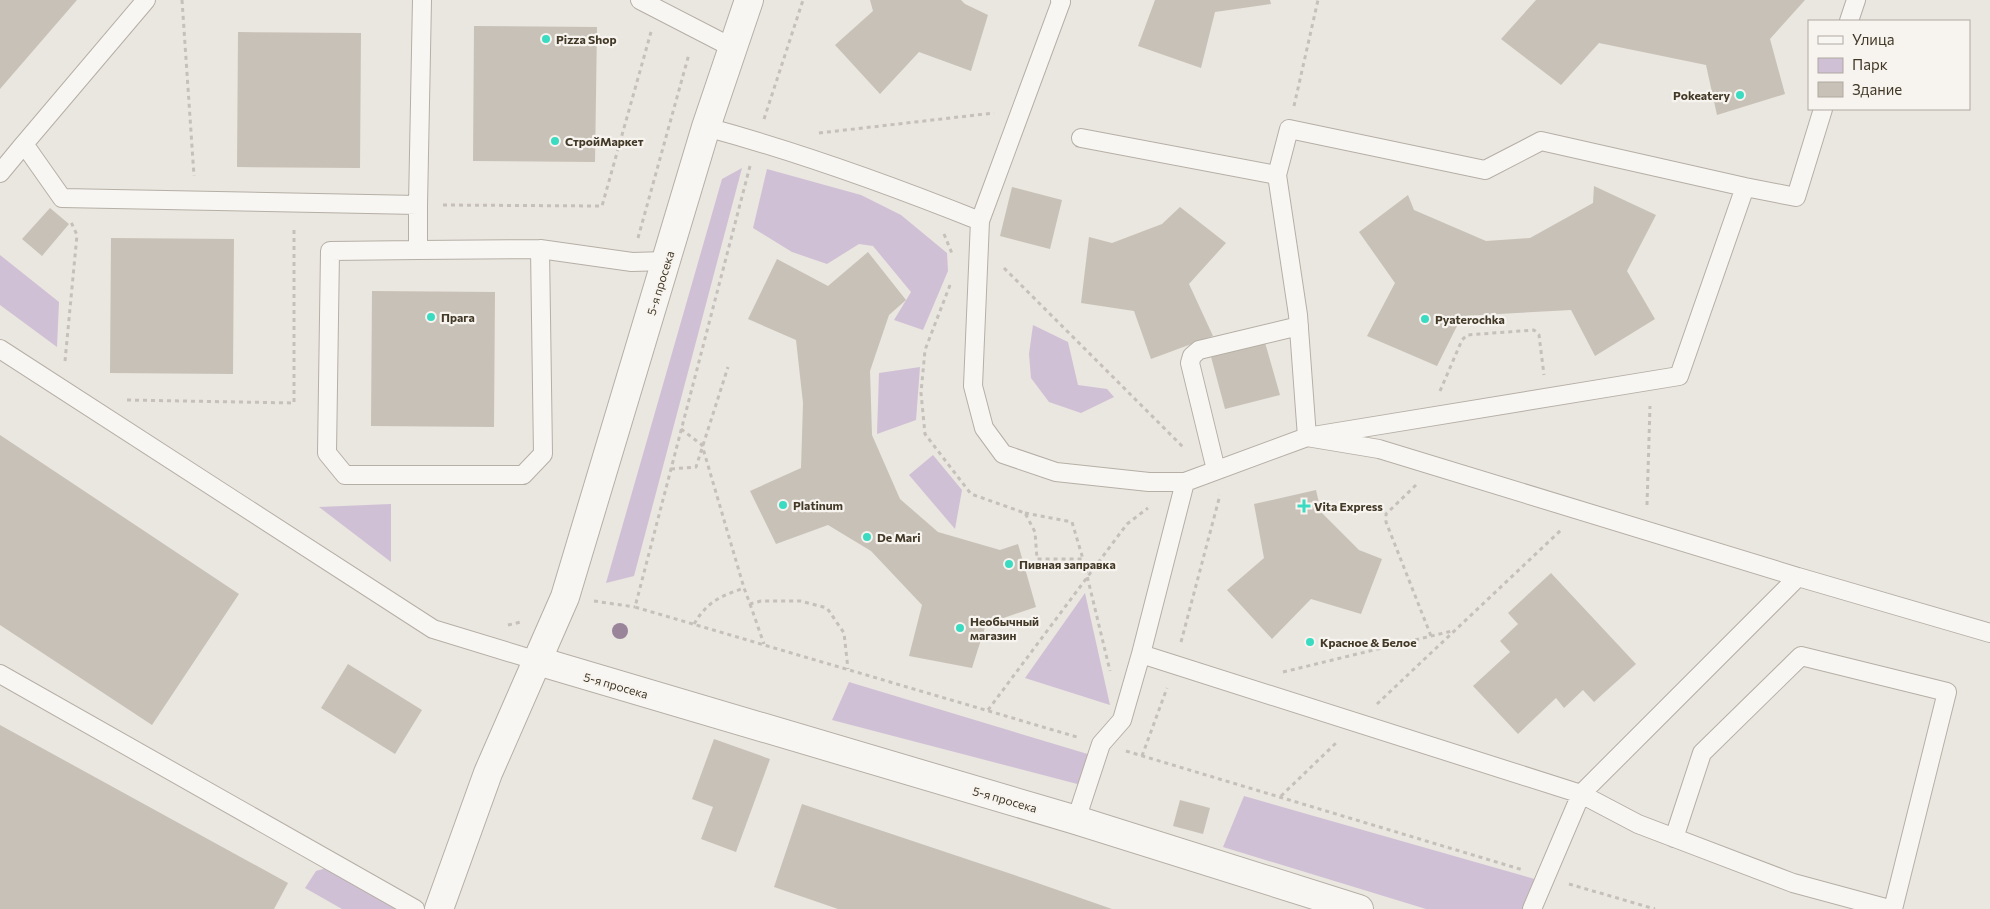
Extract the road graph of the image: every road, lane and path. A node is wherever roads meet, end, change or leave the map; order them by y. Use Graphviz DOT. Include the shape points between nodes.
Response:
graph roads {
  1 [pos="146,0"];
  2 [pos="182,0"];
  3 [pos="422,0"];
  4 [pos="640,0"];
  5 [pos="749,0"];
  6 [pos="803,0"];
  7 [pos="1318,0"];
  8 [pos="1856,0"];
  9 [pos="1061,1"];
  10 [pos="657,9"];
  11 [pos="1849,20"];
  12 [pos="696,29"];
  13 [pos="733,48"];
  14 [pos="1020,110"];
  15 [pos="1823,110"];
  16 [pos="706,127"];
  17 [pos="1289,129"];
  18 [pos="815,134"];
  19 [pos="1080,138"];
  20 [pos="756,140"];
  21 [pos="24,144"];
  22 [pos="0,173"];
  23 [pos="1277,175"];
  24 [pos="1745,187"];
  25 [pos="62,198"];
  26 [pos="196,200"];
  27 [pos="294,202"];
  28 [pos="418,205"];
  29 [pos="980,221"];
  30 [pos="979,243"];
  31 [pos="540,249"];
  32 [pos="418,250"];
  33 [pos="666,261"];
  34 [pos="632,262"];
  35 [pos="1299,326"];
  36 [pos="0,349"];
  37 [pos="728,367"];
  38 [pos="64,371"];
  39 [pos="1650,381"];
  40 [pos="1548,398"];
  41 [pos="118,400"];
  42 [pos="1430,417"];
  43 [pos="682,429"];
  44 [pos="1307,437"];
  45 [pos="702,445"];
  46 [pos="1437,466"];
  47 [pos="671,469"];
  48 [pos="1218,470"];
  49 [pos="1185,482"];
  50 [pos="1582,510"];
  51 [pos="1025,513"];
  52 [pos="1647,530"];
  53 [pos="1083,559"];
  54 [pos="1798,577"];
  55 [pos="744,588"];
  56 [pos="750,604"];
  57 [pos="527,620"];
  58 [pos="694,624"];
  59 [pos="499,628"];
  60 [pos="1454,630"];
  61 [pos="1990,633"];
  62 [pos="1431,636"];
  63 [pos="764,645"];
  64 [pos="1141,654"];
  65 [pos="538,661"];
  66 [pos="1175,665"];
  67 [pos="848,669"];
  68 [pos="1281,672"];
  69 [pos="0,674"];
  70 [pos="988,710"];
  71 [pos="1356,723"];
  72 [pos="1101,744"];
  73 [pos="1142,756"];
  74 [pos="1581,794"];
  75 [pos="1281,796"];
  76 [pos="1076,820"];
  77 [pos="1674,838"];
  78 [pos="1546,877"];
  79 [pos="415,909"];
  80 [pos="439,909"];
  81 [pos="1360,909"];
  82 [pos="1532,909"];
  83 [pos="1655,909"];
  84 [pos="1889,909"];
  85 [pos="1893,909"];
  1 -- 21 [label="lane"];
  2 -- 26 [label="path"];
  3 -- 28 [label="lane"];
  4 -- 10 [label="lane"];
  5 -- 13 [label="street, 5-я просека"];
  6 -- 20 [label="path"];
  7 -- 17 [label="path"];
  8 -- 11 [label="lane"];
  9 -- 14 [label="lane"];
  10 -- 12 [label="lane"];
  10 -- 28 [label="path" via="602,206"];
  12 -- 13 [label="lane"];
  12 -- 34 [label="path"];
  13 -- 16 [label="street, 5-я просека"];
  14 -- 18 [label="path"];
  14 -- 29 [label="lane"];
  15 -- 24 [label="lane" via="1796,197"];
  16 -- 20 [label="lane"];
  16 -- 33 [label="street, 5-я просека"];
  17 -- 23 [label="lane"];
  17 -- 24 [label="lane" via="1485,170 1541,141"];
  19 -- 23 [label="lane"];
  20 -- 29 [label="lane"];
  20 -- 43 [label="path"];
  21 -- 22 [label="lane"];
  21 -- 25 [label="lane"];
  23 -- 35 [label="lane"];
  24 -- 39 [label="lane" via="1679,376"];
  25 -- 26 [label="lane"];
  25 -- 38 [label="path" via="76,235"];
  26 -- 27 [label="lane"];
  27 -- 28 [label="lane"];
  27 -- 41 [label="path" via="294,403"];
  28 -- 32 [label="lane"];
  29 -- 30 [label="lane"];
  30 -- 48 [label="path"];
  30 -- 49 [label="lane" via="973,386 984,428 1003,454 1056,472 1149,482"];
  31 -- 32 [label="lane"];
  31 -- 32 [label="lane" via="543,454 523,475 345,475 327,453 330,251"];
  31 -- 34 [label="lane"];
  33 -- 34 [label="lane"];
  33 -- 65 [label="street, 5-я просека" via="565,597"];
  35 -- 44 [label="lane"];
  35 -- 48 [label="lane" via="1199,350 1192,356 1190,363"];
  36 -- 65 [label="lane" via="433,630"];
  37 -- 45 [label="path"];
  39 -- 40 [label="lane"];
  39 -- 52 [label="path"];
  40 -- 42 [label="lane"];
  40 -- 42 [label="path" via="1539,335 1534,330 1467,335 1462,340"];
  42 -- 44 [label="lane"];
  43 -- 45 [label="path"];
  43 -- 47 [label="path"];
  44 -- 46 [label="lane" via="1379,449"];
  44 -- 48 [label="lane"];
  45 -- 47 [label="path" via="696,467"];
  45 -- 55 [label="path"];
  46 -- 50 [label="lane"];
  46 -- 62 [label="path" via="1386,514 1386,522"];
  47 -- 58 [label="path" via="635,606"];
  48 -- 49 [label="lane"];
  48 -- 66 [label="path"];
  49 -- 64 [label="lane"];
  49 -- 70 [label="path" via="1126,524"];
  50 -- 52 [label="lane"];
  50 -- 60 [label="path"];
  51 -- 53 [label="path" via="1072,522"];
  52 -- 54 [label="lane"];
  54 -- 61 [label="lane"];
  54 -- 74 [label="lane"];
  55 -- 56 [label="path"];
  55 -- 58 [label="path" via="703,609"];
  56 -- 63 [label="path"];
  56 -- 67 [label="path" via="800,601 827,608 844,633"];
  57 -- 59 [label="path"];
  58 -- 63 [label="path"];
  60 -- 62 [label="path"];
  60 -- 71 [label="path"];
  62 -- 68 [label="path"];
  63 -- 67 [label="path"];
  64 -- 66 [label="lane"];
  64 -- 72 [label="lane" via="1122,720"];
  65 -- 76 [label="street, 5-я просека"];
  65 -- 80 [label="street" via="488,773"];
  66 -- 71 [label="lane"];
  66 -- 73 [label="path"];
  67 -- 70 [label="path"];
  69 -- 79 [label="lane"];
  70 -- 72 [label="path"];
  71 -- 74 [label="lane"];
  71 -- 75 [label="path"];
  72 -- 73 [label="path"];
  72 -- 76 [label="lane"];
  73 -- 75 [label="path"];
  74 -- 77 [label="lane" via="1638,824"];
  74 -- 78 [label="lane"];
  75 -- 78 [label="path"];
  76 -- 81 [label="street, 5-я просека"];
  77 -- 84 [label="lane" via="1793,883"];
  77 -- 85 [label="lane" via="1702,753 1801,656 1947,692"];
  78 -- 82 [label="lane"];
  78 -- 83 [label="path"];
}
